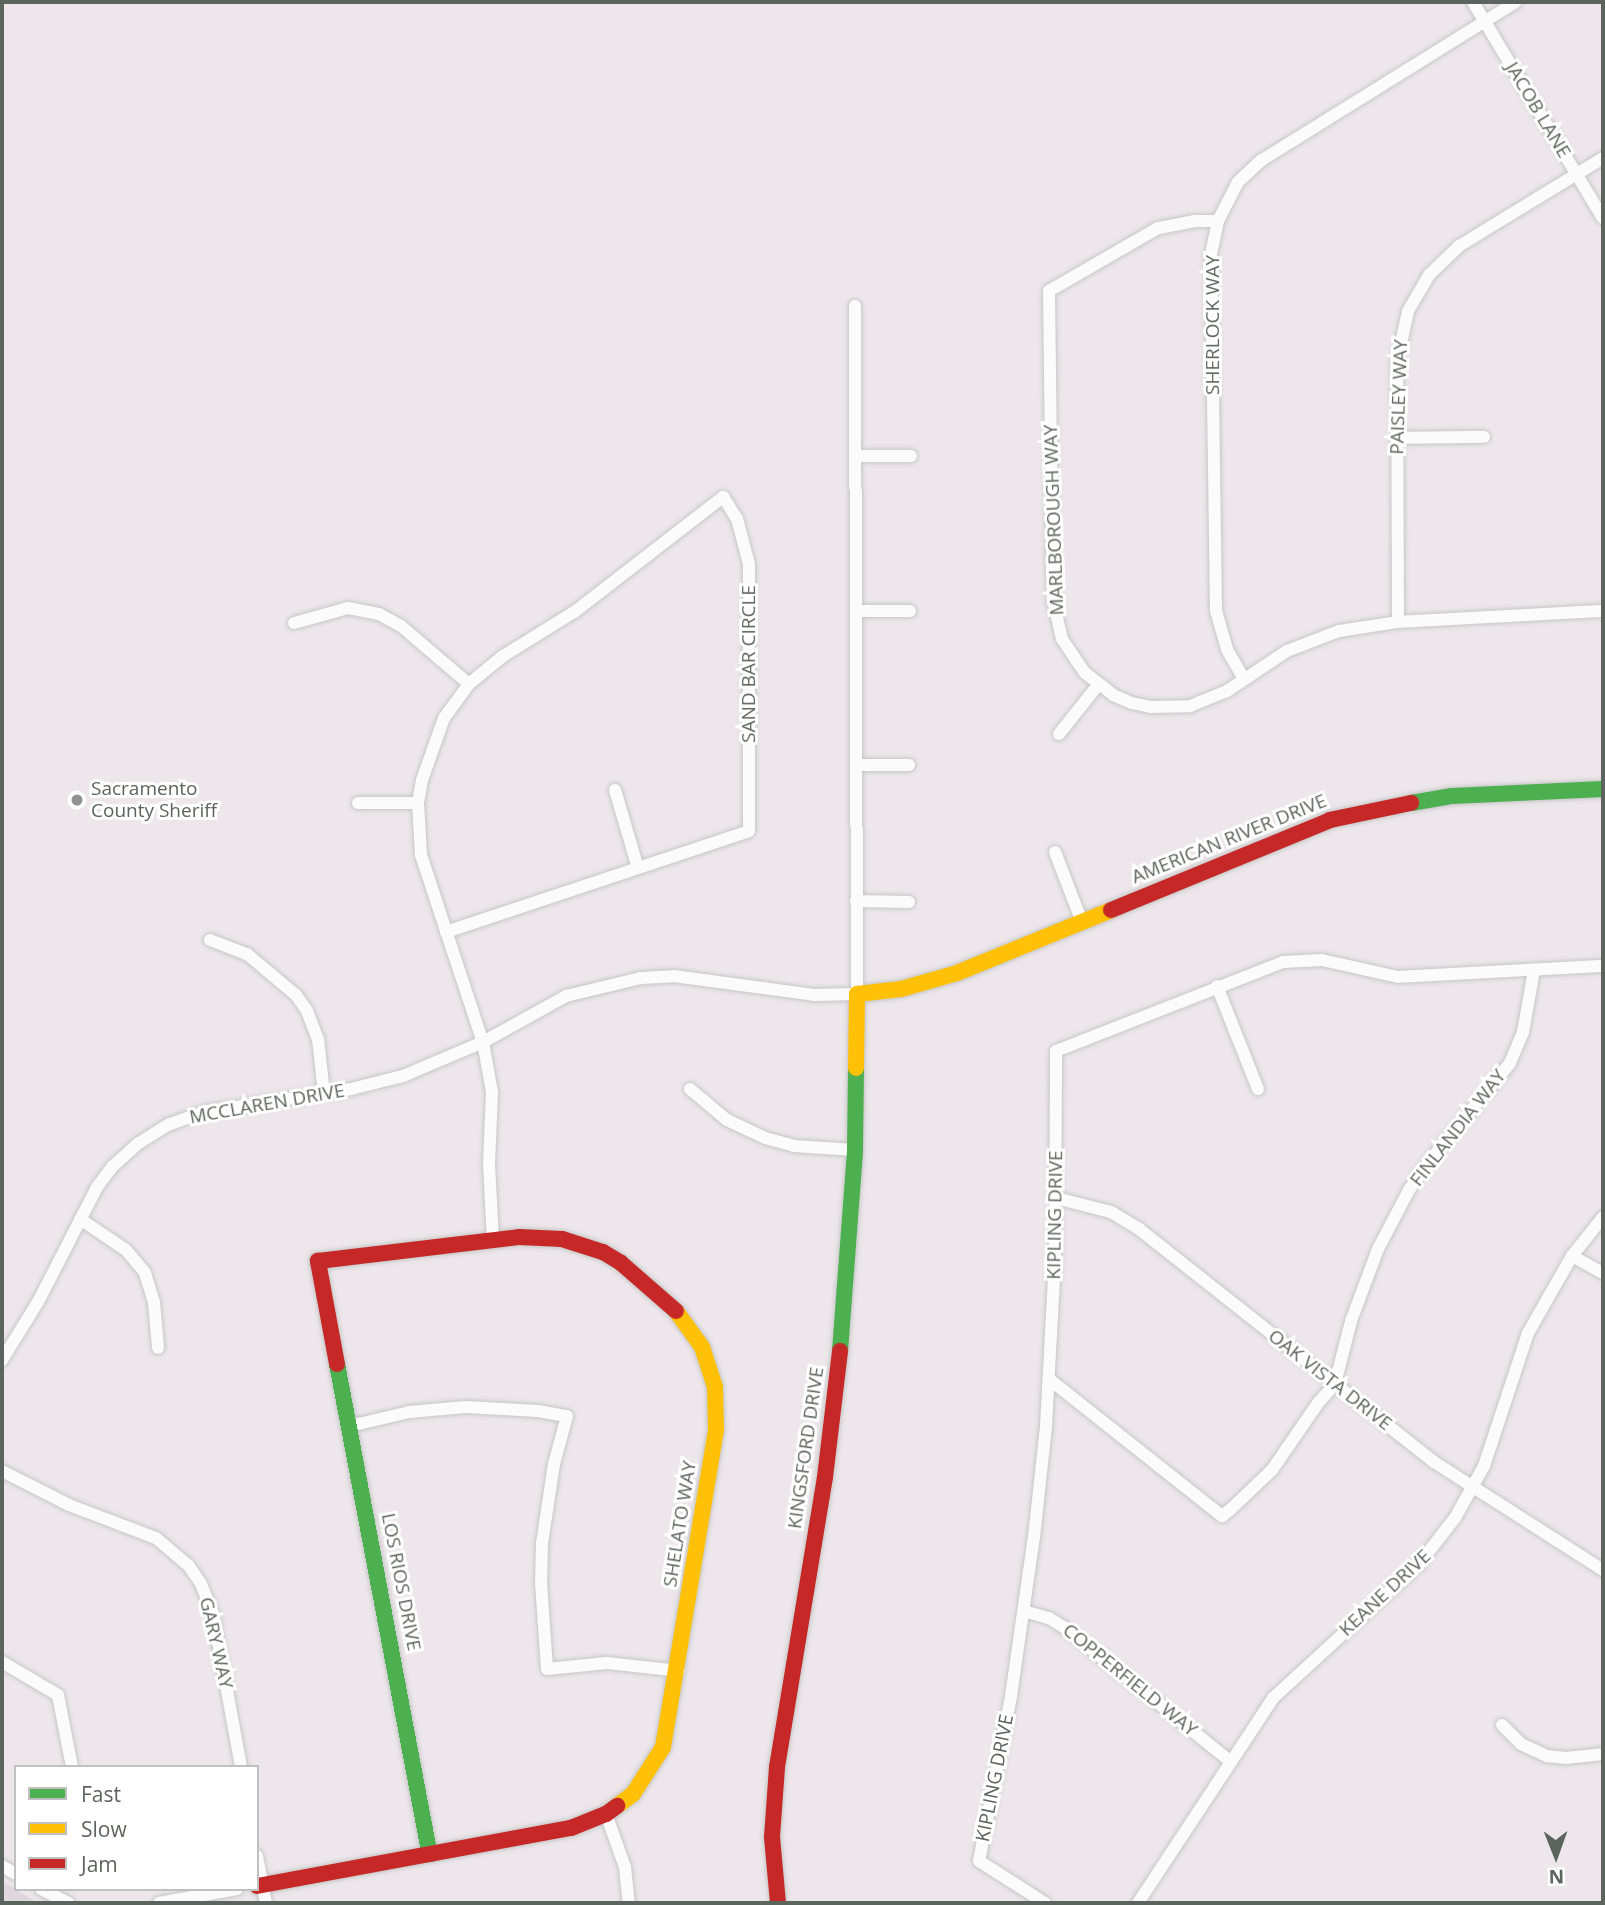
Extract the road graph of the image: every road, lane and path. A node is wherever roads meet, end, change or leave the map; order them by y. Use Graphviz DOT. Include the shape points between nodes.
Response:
graph roads {
  1 [pos="1473,2"];
  2 [pos="1516,2"];
  3 [pos="1484,21"];
  4 [pos="1603,158"];
  5 [pos="1577,174"];
  6 [pos="1603,218"];
  7 [pos="1218,221"];
  8 [pos="855,306"];
  9 [pos="1484,437"];
  10 [pos="1397,438"];
  11 [pos="855,456"];
  12 [pos="911,456"];
  13 [pos="856,611"];
  14 [pos="910,611"];
  15 [pos="1603,611"];
  16 [pos="1398,622"];
  17 [pos="294,623"];
  18 [pos="1244,679"];
  19 [pos="469,684"];
  20 [pos="1098,685"];
  21 [pos="1059,734"];
  22 [pos="857,765"];
  23 [pos="909,765"];
  24 [pos="1603,789"];
  25 [pos="615,790"];
  26 [pos="358,803"];
  27 [pos="418,803"];
  28 [pos="1055,852"];
  29 [pos="638,868"];
  30 [pos="856,901"];
  31 [pos="909,902"];
  32 [pos="1082,922"];
  33 [pos="446,932"];
  34 [pos="210,940"];
  35 [pos="1603,966"];
  36 [pos="1534,970"];
  37 [pos="1217,986"];
  38 [pos="857,994"];
  39 [pos="483,1042"];
  40 [pos="1258,1088"];
  41 [pos="690,1090"];
  42 [pos="324,1093"];
  43 [pos="855,1150"];
  44 [pos="1056,1198"];
  45 [pos="1603,1217"];
  46 [pos="80,1219"];
  47 [pos="493,1241"];
  48 [pos="1572,1256"];
  49 [pos="1603,1273"];
  50 [pos="330,1318"];
  51 [pos="158,1348"];
  52 [pos="2,1360"];
  53 [pos="1049,1379"];
  54 [pos="1335,1384"];
  55 [pos="350,1426"];
  56 [pos="2,1471"];
  57 [pos="1472,1489"];
  58 [pos="1603,1570"];
  59 [pos="1024,1611"];
  60 [pos="2,1662"];
  61 [pos="678,1671"];
  62 [pos="1502,1725"];
  63 [pos="1603,1754"];
  64 [pos="1230,1761"];
  65 [pos="72,1765"];
  66 [pos="241,1765"];
  67 [pos="606,1814"];
  68 [pos="430,1854"];
  69 [pos="260,1885"];
  70 [pos="49,1891"];
  71 [pos="226,1891"];
  72 [pos="69,1903"];
  73 [pos="159,1903"];
  74 [pos="266,1903"];
  75 [pos="629,1903"];
  76 [pos="778,1903"];
  77 [pos="1045,1903"];
  78 [pos="1138,1903"];
  1 -- 3 [label="street, JACOB LANE"];
  2 -- 3 [label="street, SHERLOCK WAY"];
  3 -- 5 [label="street, JACOB LANE"];
  3 -- 7 [label="street, SHERLOCK WAY" via="1262,160 1238,182"];
  4 -- 5 [label="street, PAISLEY WAY"];
  5 -- 6 [label="street, JACOB LANE"];
  5 -- 10 [label="street, PAISLEY WAY" via="1460,247 1436,267 1418,292 1398,351"];
  7 -- 18 [label="street, SHERLOCK WAY" via="1212,254 1216,611 1227,649"];
  7 -- 20 [label="street, MARLBOROUGH WAY" via="1195,220 1158,228 1049,290 1053,600 1062,639"];
  8 -- 11 [label="street"];
  9 -- 10 [label="street"];
  10 -- 16 [label="street, PAISLEY WAY"];
  11 -- 12 [label="street"];
  11 -- 13 [label="street"];
  13 -- 14 [label="street"];
  13 -- 22 [label="street"];
  15 -- 16 [label="street, MARLBOROUGH WAY"];
  16 -- 18 [label="street, MARLBOROUGH WAY" via="1366,625 1312,640"];
  17 -- 19 [label="street" via="348,608 379,614 401,626"];
  18 -- 20 [label="street, MARLBOROUGH WAY" via="1209,701 1171,708 1132,703"];
  19 -- 27 [label="street, SAND BAR CIRCLE" via="444,718"];
  19 -- 29 [label="street, SAND BAR CIRCLE" via="503,656 573,612 723,497 737,519 748,564 749,831"];
  20 -- 21 [label="street"];
  22 -- 23 [label="street"];
  22 -- 30 [label="street"];
  24 -- 32 [label="street, AMERICAN RIVER DRIVE" via="1452,796 1376,808 1293,833"];
  25 -- 29 [label="street"];
  26 -- 27 [label="street"];
  27 -- 33 [label="street, SAND BAR CIRCLE" via="421,855"];
  28 -- 32 [label="street"];
  29 -- 33 [label="street, SAND BAR CIRCLE"];
  30 -- 31 [label="street"];
  30 -- 38 [label="street"];
  32 -- 38 [label="street, AMERICAN RIVER DRIVE" via="957,974 901,989"];
  33 -- 39 [label="street"];
  34 -- 42 [label="street" via="247,954 296,995 318,1039"];
  35 -- 36 [label="street, KIPLING DRIVE"];
  36 -- 37 [label="street, KIPLING DRIVE" via="1398,976 1341,962 1302,959 1264,967"];
  36 -- 54 [label="street, FINLANDIA WAY" via="1526,1022 1510,1063 1430,1159 1378,1249 1351,1321"];
  37 -- 40 [label="street"];
  37 -- 44 [label="street, KIPLING DRIVE" via="1056,1051"];
  38 -- 39 [label="street, AMERICAN RIVER DRIVE" via="814,995 674,976 641,978 566,996"];
  38 -- 43 [label="street, KINGSFORD DRIVE"];
  39 -- 42 [label="street, MCCLAREN DRIVE" via="403,1076"];
  39 -- 47 [label="street" via="492,1092"];
  41 -- 43 [label="street" via="727,1120 765,1138 794,1146"];
  42 -- 46 [label="street, MCCLAREN DRIVE" via="204,1112 159,1130 112,1167"];
  43 -- 76 [label="street, KINGSFORD DRIVE" via="846,1299 827,1464 777,1768 772,1837"];
  44 -- 53 [label="street, KIPLING DRIVE"];
  44 -- 54 [label="street, OAK VISTA DRIVE" via="1111,1212 1130,1223"];
  45 -- 48 [label="street, KEANE DRIVE"];
  46 -- 51 [label="street" via="126,1250 145,1273 154,1302"];
  46 -- 52 [label="street, MCCLAREN DRIVE"];
  47 -- 50 [label="street, SHELATO WAY" via="318,1261"];
  47 -- 61 [label="street, SHELATO WAY" via="551,1238 603,1252 671,1305 702,1347 715,1387 716,1429"];
  48 -- 49 [label="street"];
  48 -- 57 [label="street, KEANE DRIVE" via="1528,1333 1496,1433"];
  50 -- 55 [label="street, LOS RIOS DRIVE"];
  53 -- 54 [label="street, FINLANDIA WAY" via="1222,1516 1272,1470"];
  53 -- 59 [label="street, KIPLING DRIVE"];
  54 -- 57 [label="street, OAK VISTA DRIVE"];
  55 -- 61 [label="street" via="409,1412 466,1407 567,1416 542,1543 547,1669 607,1663"];
  55 -- 68 [label="street, LOS RIOS DRIVE"];
  56 -- 66 [label="street, GARY WAY" via="69,1505 156,1538 189,1566 213,1614"];
  57 -- 58 [label="street, OAK VISTA DRIVE"];
  57 -- 64 [label="street, KEANE DRIVE" via="1419,1564 1273,1698"];
  59 -- 64 [label="street, COPPERFIELD WAY" via="1065,1628"];
  59 -- 77 [label="street, KIPLING DRIVE" via="979,1861"];
  60 -- 65 [label="street" via="58,1695"];
  61 -- 67 [label="street, SHELATO WAY" via="669,1730 655,1764 633,1794"];
  62 -- 63 [label="street" via="1521,1744 1547,1756"];
  64 -- 78 [label="street, KEANE DRIVE"];
  67 -- 68 [label="street, SHELATO WAY" via="570,1828"];
  67 -- 75 [label="street" via="625,1867"];
  68 -- 69 [label="street, SHELATO WAY"];
  69 -- 74 [label="street"];
  70 -- 72 [label="street"];
  71 -- 73 [label="street"];
}
